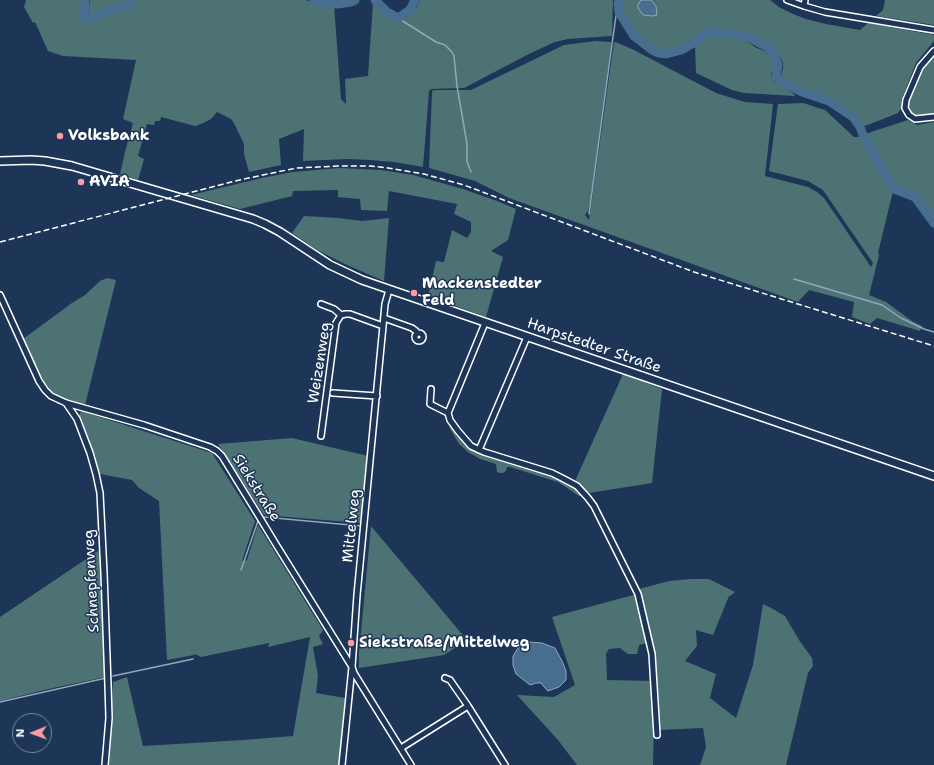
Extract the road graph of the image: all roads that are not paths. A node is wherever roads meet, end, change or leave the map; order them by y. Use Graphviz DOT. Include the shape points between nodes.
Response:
graph roads {
  1 [pos="787,0"];
  2 [pos="805,0"];
  3 [pos="804,6"];
  4 [pos="934,30"];
  5 [pos="934,51"];
  6 [pos="934,117"];
  7 [pos="0,161"];
  8 [pos="389,290"];
  9 [pos="0,295"];
  10 [pos="321,304"];
  11 [pos="341,315"];
  12 [pos="384,318"];
  13 [pos="485,323"];
  14 [pos="383,326"];
  15 [pos="417,333"];
  16 [pos="527,336"];
  17 [pos="431,390"];
  18 [pos="333,393"];
  19 [pos="377,396"];
  20 [pos="66,403"];
  21 [pos="448,413"];
  22 [pos="321,436"];
  23 [pos="479,450"];
  24 [pos="934,476"];
  25 [pos="352,667"];
  26 [pos="445,678"];
  27 [pos="468,706"];
  28 [pos="657,735"];
  29 [pos="401,748"];
  30 [pos="104,765"];
  31 [pos="342,765"];
  32 [pos="411,765"];
  33 [pos="505,765"];
  1 -- 3 [label="street"];
  2 -- 3 [label="street"];
  3 -- 4 [label="street" via="825,12"];
  5 -- 6 [label="street" via="920,67 906,100 909,115 915,119"];
  7 -- 8 [label="street, Harpstedter Straße" via="41,161 72,166 253,220 280,232 330,265"];
  8 -- 12 [label="street, Mittelweg"];
  8 -- 13 [label="street, Harpstedter Straße"];
  9 -- 20 [label="street, Siekstraße" via="39,381 48,393"];
  10 -- 11 [label="street"];
  11 -- 14 [label="street, Weizenweg" via="350,314"];
  11 -- 22 [label="street, Weizenweg" via="336,323"];
  12 -- 14 [label="street, Mittelweg"];
  12 -- 15 [label="street" via="412,328"];
  13 -- 16 [label="street, Harpstedter Straße"];
  13 -- 21 [label="street"];
  14 -- 19 [label="street, Mittelweg"];
  16 -- 23 [label="street"];
  16 -- 24 [label="street, Harpstedter Straße"];
  17 -- 21 [label="street" via="430,404"];
  18 -- 19 [label="street"];
  19 -- 25 [label="street, Mittelweg"];
  20 -- 25 [label="street, Siekstraße" via="144,425 217,451"];
  20 -- 30 [label="street, Schnepfenweg" via="77,419 90,452 100,493 109,718"];
  21 -- 23 [label="street" via="458,431 471,446"];
  23 -- 28 [label="street" via="552,473 577,486 594,506 638,594 652,654"];
  25 -- 29 [label="street, Siekstraße"];
  25 -- 31 [label="street, Mittelweg"];
  26 -- 27 [label="street" via="450,680"];
  27 -- 29 [label="street"];
  27 -- 33 [label="street"];
  29 -- 32 [label="street, Siekstraße"];
}
